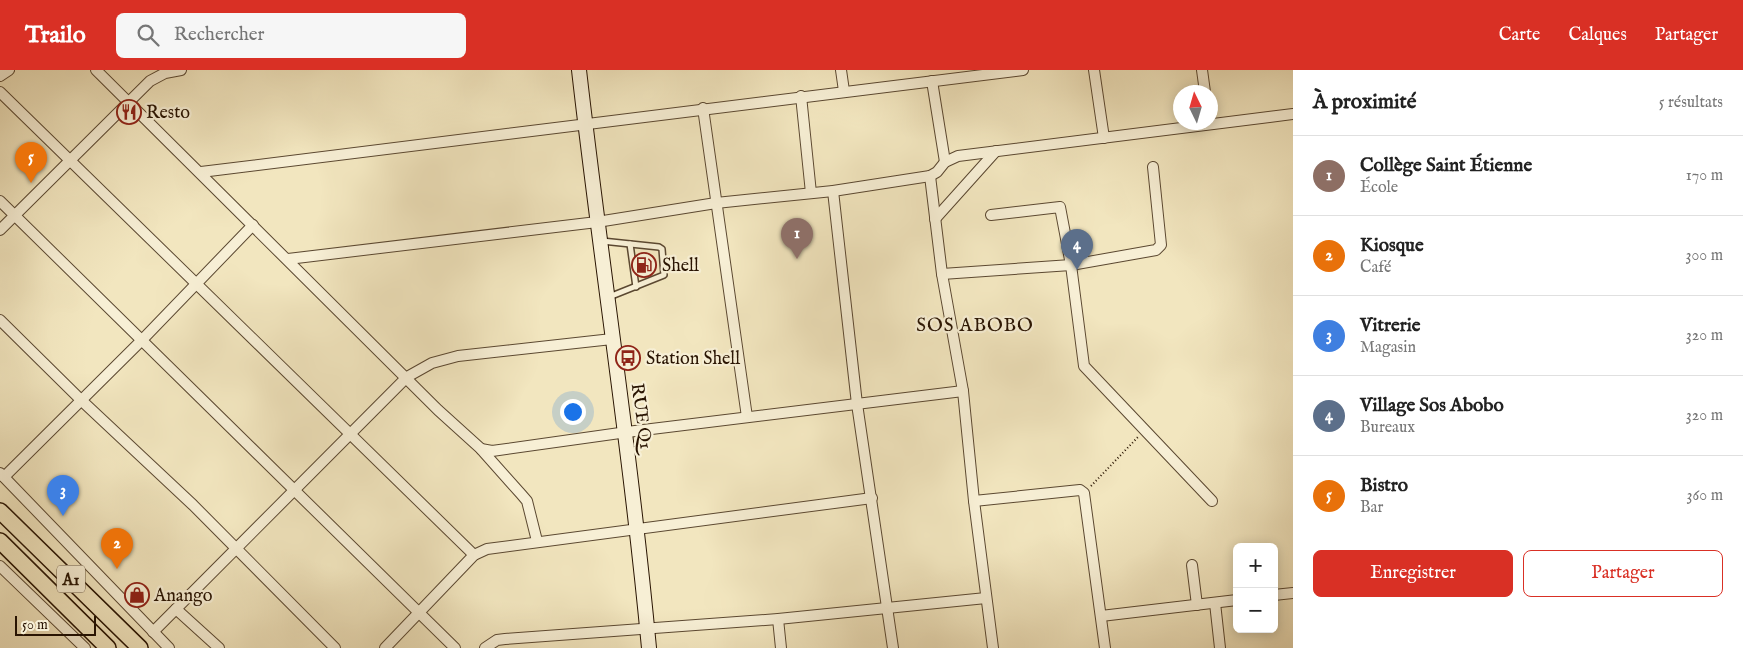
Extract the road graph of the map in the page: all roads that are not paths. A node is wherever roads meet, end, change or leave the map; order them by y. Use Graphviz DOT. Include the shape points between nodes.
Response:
graph roads {
  1 [pos="9,70"];
  2 [pos="96,70"];
  3 [pos="181,70"];
  4 [pos="579,70"];
  5 [pos="842,70"];
  6 [pos="1023,70"];
  7 [pos="1094,70"];
  8 [pos="1202,70"];
  9 [pos="0,76"];
  10 [pos="932,81"];
  11 [pos="1205,85"];
  12 [pos="844,91"];
  13 [pos="0,92"];
  14 [pos="802,96"];
  15 [pos="129,101"];
  16 [pos="703,108"];
  17 [pos="1293,114"];
  18 [pos="1218,122"];
  19 [pos="585,125"];
  20 [pos="1173,128"];
  21 [pos="1104,138"];
  22 [pos="996,151"];
  23 [pos="70,158"];
  24 [pos="945,162"];
  25 [pos="1153,167"];
  26 [pos="200,172"];
  27 [pos="930,176"];
  28 [pos="833,191"];
  29 [pos="811,193"];
  30 [pos="0,201"];
  31 [pos="716,203"];
  32 [pos="15,214"];
  33 [pos="991,215"];
  34 [pos="935,219"];
  35 [pos="597,222"];
  36 [pos="253,224"];
  37 [pos="0,230"];
  38 [pos="599,240"];
  39 [pos="630,244"];
  40 [pos="288,259"];
  41 [pos="1071,265"];
  42 [pos="942,274"];
  43 [pos="197,284"];
  44 [pos="636,287"];
  45 [pos="606,298"];
  46 [pos="0,320"];
  47 [pos="612,339"];
  48 [pos="142,340"];
  49 [pos="407,377"];
  50 [pos="963,391"];
  51 [pos="81,400"];
  52 [pos="857,404"];
  53 [pos="747,417"];
  54 [pos="626,432"];
  55 [pos="350,434"];
  56 [pos="480,448"];
  57 [pos="2,475"];
  58 [pos="295,490"];
  59 [pos="872,498"];
  60 [pos="974,501"];
  61 [pos="1212,502"];
  62 [pos="0,511"];
  63 [pos="635,529"];
  64 [pos="0,541"];
  65 [pos="537,541"];
  66 [pos="236,549"];
  67 [pos="474,555"];
  68 [pos="1192,565"];
  69 [pos="0,566"];
  70 [pos="1293,593"];
  71 [pos="1278,595"];
  72 [pos="986,598"];
  73 [pos="1233,601"];
  74 [pos="1215,603"];
  75 [pos="1197,605"];
  76 [pos="888,609"];
  77 [pos="176,610"];
  78 [pos="419,613"];
  79 [pos="1101,616"];
  80 [pos="778,620"];
  81 [pos="647,629"];
  82 [pos="153,632"];
  83 [pos="85,648"];
  84 [pos="108,648"];
  85 [pos="140,648"];
  86 [pos="169,648"];
  87 [pos="220,648"];
  88 [pos="336,648"];
  89 [pos="385,648"];
  90 [pos="455,648"];
  91 [pos="485,648"];
  92 [pos="649,648"];
  93 [pos="781,648"];
  94 [pos="893,648"];
  95 [pos="993,648"];
  96 [pos="1105,648"];
  97 [pos="1220,648"];
  1 -- 9 [label="street"];
  2 -- 15 [label="street"];
  3 -- 15 [label="street" via="158,76"];
  4 -- 19 [label="street, RUE Q1"];
  5 -- 12 [label="street"];
  6 -- 10 [label="street"];
  7 -- 21 [label="street"];
  8 -- 11 [label="street"];
  10 -- 12 [label="street"];
  10 -- 24 [label="street"];
  12 -- 14 [label="street"];
  13 -- 23 [label="street"];
  14 -- 16 [label="street"];
  14 -- 29 [label="street"];
  15 -- 23 [label="street"];
  15 -- 26 [label="street"];
  16 -- 19 [label="street"];
  16 -- 31 [label="street"];
  17 -- 18 [label="street"];
  19 -- 26 [label="street"];
  19 -- 35 [label="street, RUE Q1"];
  20 -- 21 [label="street"];
  21 -- 22 [label="street"];
  22 -- 24 [label="street" via="958,156"];
  22 -- 34 [label="street"];
  23 -- 32 [label="street"];
  23 -- 43 [label="street"];
  24 -- 27 [label="street"];
  25 -- 41 [label="street" via="1160,245 1156,250"];
  26 -- 36 [label="street"];
  27 -- 28 [label="street"];
  27 -- 34 [label="street"];
  28 -- 29 [label="street"];
  28 -- 52 [label="street"];
  29 -- 31 [label="street"];
  30 -- 32 [label="street"];
  31 -- 35 [label="street"];
  31 -- 53 [label="street"];
  32 -- 37 [label="street"];
  32 -- 48 [label="street"];
  33 -- 41 [label="street" via="1060,207"];
  34 -- 42 [label="street"];
  35 -- 38 [label="street, RUE Q1"];
  35 -- 40 [label="street"];
  36 -- 40 [label="street"];
  36 -- 43 [label="street"];
  38 -- 39 [label="lane"];
  38 -- 45 [label="street, RUE Q1"];
  39 -- 44 [label="lane"];
  39 -- 44 [label="lane" via="662,249 664,275"];
  40 -- 49 [label="street"];
  41 -- 42 [label="street"];
  41 -- 61 [label="street" via="1084,366"];
  42 -- 50 [label="street"];
  43 -- 48 [label="street"];
  43 -- 55 [label="street"];
  44 -- 45 [label="lane"];
  45 -- 47 [label="street, RUE Q1"];
  46 -- 51 [label="street"];
  47 -- 49 [label="street" via="458,356 432,364"];
  47 -- 54 [label="street, RUE Q1"];
  48 -- 51 [label="street"];
  48 -- 58 [label="street"];
  49 -- 55 [label="street"];
  49 -- 56 [label="street"];
  50 -- 52 [label="street"];
  50 -- 60 [label="street"];
  51 -- 57 [label="street"];
  51 -- 66 [label="street"];
  52 -- 53 [label="street"];
  52 -- 59 [label="street"];
  53 -- 54 [label="street"];
  54 -- 56 [label="street" via="492,451"];
  54 -- 63 [label="street, RUE Q1"];
  55 -- 58 [label="street"];
  55 -- 67 [label="street"];
  56 -- 65 [label="street" via="526,502"];
  57 -- 82 [label="street"];
  58 -- 66 [label="street"];
  58 -- 78 [label="street"];
  59 -- 63 [label="street"];
  59 -- 76 [label="street"];
  60 -- 72 [label="street"];
  60 -- 79 [label="street" via="1080,490 1084,493"];
  62 -- 85 [label="main road, A1"];
  63 -- 65 [label="street"];
  63 -- 81 [label="street, RUE Q1"];
  64 -- 84 [label="main road, A1"];
  65 -- 67 [label="street" via="496,546"];
  66 -- 77 [label="street"];
  66 -- 88 [label="street"];
  67 -- 78 [label="street"];
  68 -- 75 [label="street"];
  69 -- 83 [label="street"];
  70 -- 71 [label="street"];
  72 -- 76 [label="street"];
  72 -- 95 [label="street"];
  73 -- 74 [label="street"];
  74 -- 75 [label="street"];
  74 -- 97 [label="street"];
  75 -- 79 [label="street"];
  76 -- 80 [label="street"];
  76 -- 94 [label="street"];
  77 -- 82 [label="street"];
  77 -- 87 [label="street"];
  78 -- 89 [label="street"];
  78 -- 90 [label="street"];
  79 -- 96 [label="street"];
  80 -- 81 [label="street"];
  80 -- 93 [label="street"];
  81 -- 91 [label="street" via="505,639"];
  81 -- 92 [label="street, RUE Q1"];
  82 -- 86 [label="street"];
}
